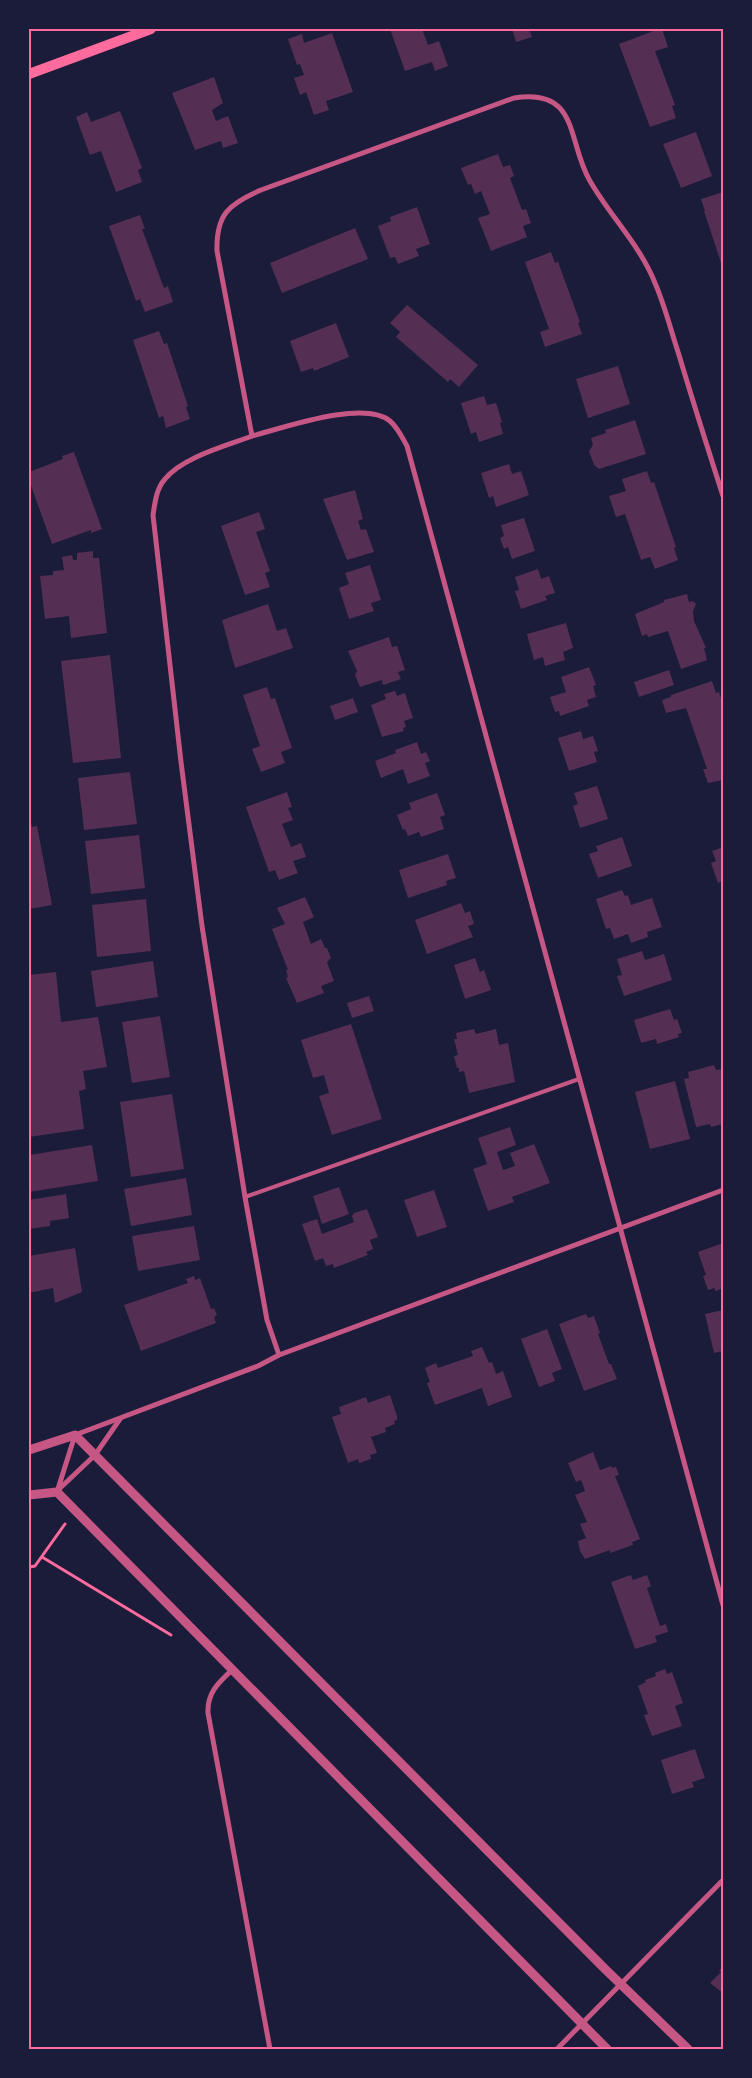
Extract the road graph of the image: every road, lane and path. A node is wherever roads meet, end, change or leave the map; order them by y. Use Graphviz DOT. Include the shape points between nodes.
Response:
graph roads {
  1 [pos="151,29"];
  2 [pos="29,74"];
  3 [pos="252,436"];
  4 [pos="723,496"];
  5 [pos="579,1079"];
  6 [pos="723,1190"];
  7 [pos="245,1197"];
  8 [pos="620,1228"];
  9 [pos="279,1355"];
  10 [pos="121,1418"];
  11 [pos="75,1435"];
  12 [pos="29,1450"];
  13 [pos="95,1455"];
  14 [pos="57,1492"];
  15 [pos="29,1495"];
  16 [pos="65,1524"];
  17 [pos="42,1557"];
  18 [pos="30,1567"];
  19 [pos="723,1606"];
  20 [pos="171,1634"];
  21 [pos="232,1670"];
  22 [pos="723,1880"];
  23 [pos="620,1984"];
  24 [pos="580,2024"];
  25 [pos="270,2049"];
  26 [pos="557,2049"];
  27 [pos="607,2049"];
  28 [pos="688,2049"];
  1 -- 2 [label="main road"];
  3 -- 4 [label="street" via="217,251 217,233 225,212 234,203 261,190 514,98 537,97 557,106 573,129 590,182 636,247 655,283"];
  3 -- 5 [label="street" via="353,412 374,414 389,420 407,446"];
  3 -- 7 [label="street" via="191,460 165,478 158,489 153,515 202,926"];
  5 -- 7 [label="lane"];
  5 -- 8 [label="street"];
  6 -- 8 [label="street"];
  7 -- 9 [label="street" via="267,1320"];
  8 -- 9 [label="street"];
  8 -- 19 [label="street"];
  9 -- 10 [label="street"];
  10 -- 11 [label="street"];
  10 -- 13 [label="street"];
  11 -- 12 [label="street"];
  11 -- 13 [label="street"];
  11 -- 14 [label="street"];
  13 -- 14 [label="street"];
  13 -- 23 [label="street"];
  14 -- 15 [label="street"];
  14 -- 21 [label="street"];
  16 -- 17 [label="path"];
  17 -- 18 [label="path"];
  17 -- 20 [label="path"];
  21 -- 24 [label="street"];
  21 -- 25 [label="street" via="211,1693 208,1713"];
  22 -- 23 [label="street"];
  23 -- 24 [label="street"];
  23 -- 28 [label="street"];
  24 -- 26 [label="street"];
  24 -- 27 [label="street"];
}
